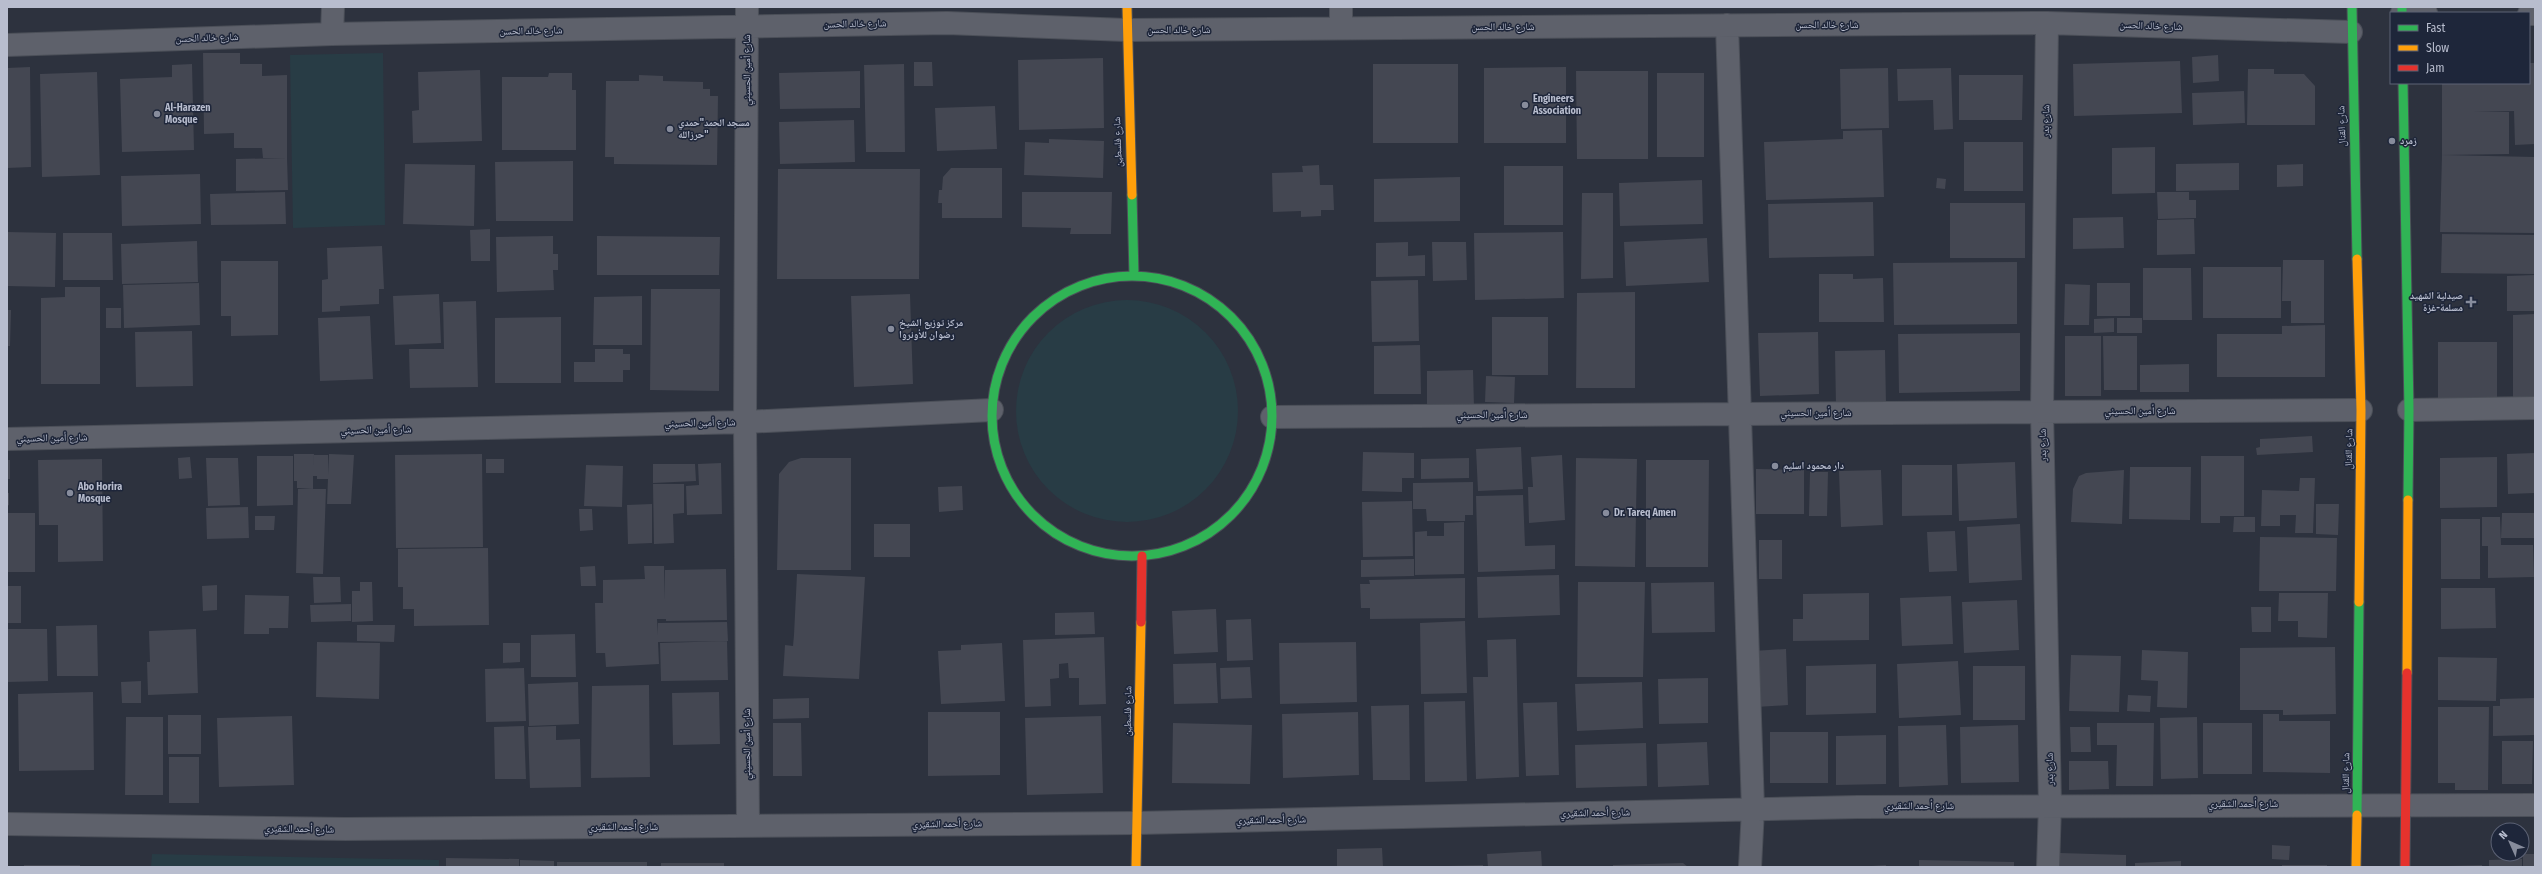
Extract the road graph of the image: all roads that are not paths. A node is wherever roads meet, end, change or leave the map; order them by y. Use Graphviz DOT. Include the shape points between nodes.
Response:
graph roads {
  1 [pos="333,7"];
  2 [pos="1127,7"];
  3 [pos="2352,7"];
  4 [pos="947,15"];
  5 [pos="747,17"];
  6 [pos="1341,18"];
  7 [pos="2047,23"];
  8 [pos="1727,26"];
  9 [pos="1126,30"];
  10 [pos="2350,32"];
  11 [pos="332,34"];
  12 [pos="7,45"];
  13 [pos="2403,84"];
  14 [pos="1134,276"];
  15 [pos="2535,408"];
  16 [pos="992,410"];
  17 [pos="2360,410"];
  18 [pos="2409,410"];
  19 [pos="2042,411"];
  20 [pos="1741,413"];
  21 [pos="1272,417"];
  22 [pos="745,422"];
  23 [pos="7,439"];
  24 [pos="1142,556"];
  25 [pos="2357,804"];
  26 [pos="2050,805"];
  27 [pos="2535,805"];
  28 [pos="2406,806"];
  29 [pos="1753,809"];
  30 [pos="1136,823"];
  31 [pos="7,824"];
  32 [pos="748,826"];
  33 [pos="1136,867"];
  34 [pos="1750,867"];
  35 [pos="2048,867"];
  36 [pos="2356,867"];
  37 [pos="2405,867"];
  1 -- 11 [label="street"];
  2 -- 9 [label="main road, شارع فلسطين"];
  3 -- 10 [label="main road, شارع القنال"];
  4 -- 5 [label="street, شارع خالد الحسن"];
  4 -- 9 [label="street, شارع خالد الحسن"];
  5 -- 11 [label="street, شارع خالد الحسن"];
  5 -- 22 [label="street, شارع أمين الحسيني"];
  6 -- 8 [label="street, شارع خالد الحسن"];
  6 -- 9 [label="street, شارع خالد الحسن"];
  7 -- 8 [label="street, شارع خالد الحسن"];
  7 -- 10 [label="street, شارع خالد الحسن"];
  7 -- 19 [label="street, شارع بدر"];
  8 -- 20 [label="street"];
  9 -- 14 [label="main road, شارع فلسطين"];
  10 -- 17 [label="main road, شارع القنال"];
  11 -- 12 [label="street, شارع خالد الحسن"];
  13 -- 18 [label="main road"];
  14 -- 16 [label="main road" via="1111,278 1075,288 1032,317 1011,344 1003,360 997,377"];
  14 -- 21 [label="main road" via="1173,282 1194,290 1231,317 1258,354 1266,375"];
  15 -- 18 [label="street"];
  16 -- 22 [label="street, شارع أمين الحسيني"];
  16 -- 24 [label="main road" via="993,436 1005,478 1032,516 1050,531 1091,551 1112,556"];
  17 -- 19 [label="street, شارع أمين الحسيني"];
  17 -- 25 [label="main road, شارع القنال"];
  18 -- 28 [label="main road"];
  19 -- 20 [label="street, شارع أمين الحسيني"];
  19 -- 26 [label="street, شارع بدر"];
  20 -- 21 [label="street, شارع أمين الحسيني"];
  20 -- 29 [label="street"];
  21 -- 24 [label="main road" via="1266,456 1260,473 1231,516 1204,537 1188,545"];
  22 -- 23 [label="street, شارع أمين الحسيني"];
  22 -- 32 [label="street, شارع أمين الحسيني"];
  24 -- 30 [label="main road, شارع فلسطين"];
  25 -- 26 [label="street, شارع أحمد الشقيري"];
  25 -- 28 [label="street, شارع أحمد الشقيري"];
  25 -- 36 [label="main road, شارع القنال"];
  26 -- 29 [label="street, شارع أحمد الشقيري"];
  26 -- 35 [label="street, شارع بدر"];
  27 -- 28 [label="street, شارع أحمد الشقيري"];
  28 -- 37 [label="main road"];
  29 -- 30 [label="street, شارع أحمد الشقيري"];
  29 -- 34 [label="street"];
  30 -- 32 [label="street, شارع أحمد الشقيري"];
  30 -- 33 [label="main road, شارع فلسطين"];
  31 -- 32 [label="street, شارع أحمد الشقيري" via="345,830"];
}
